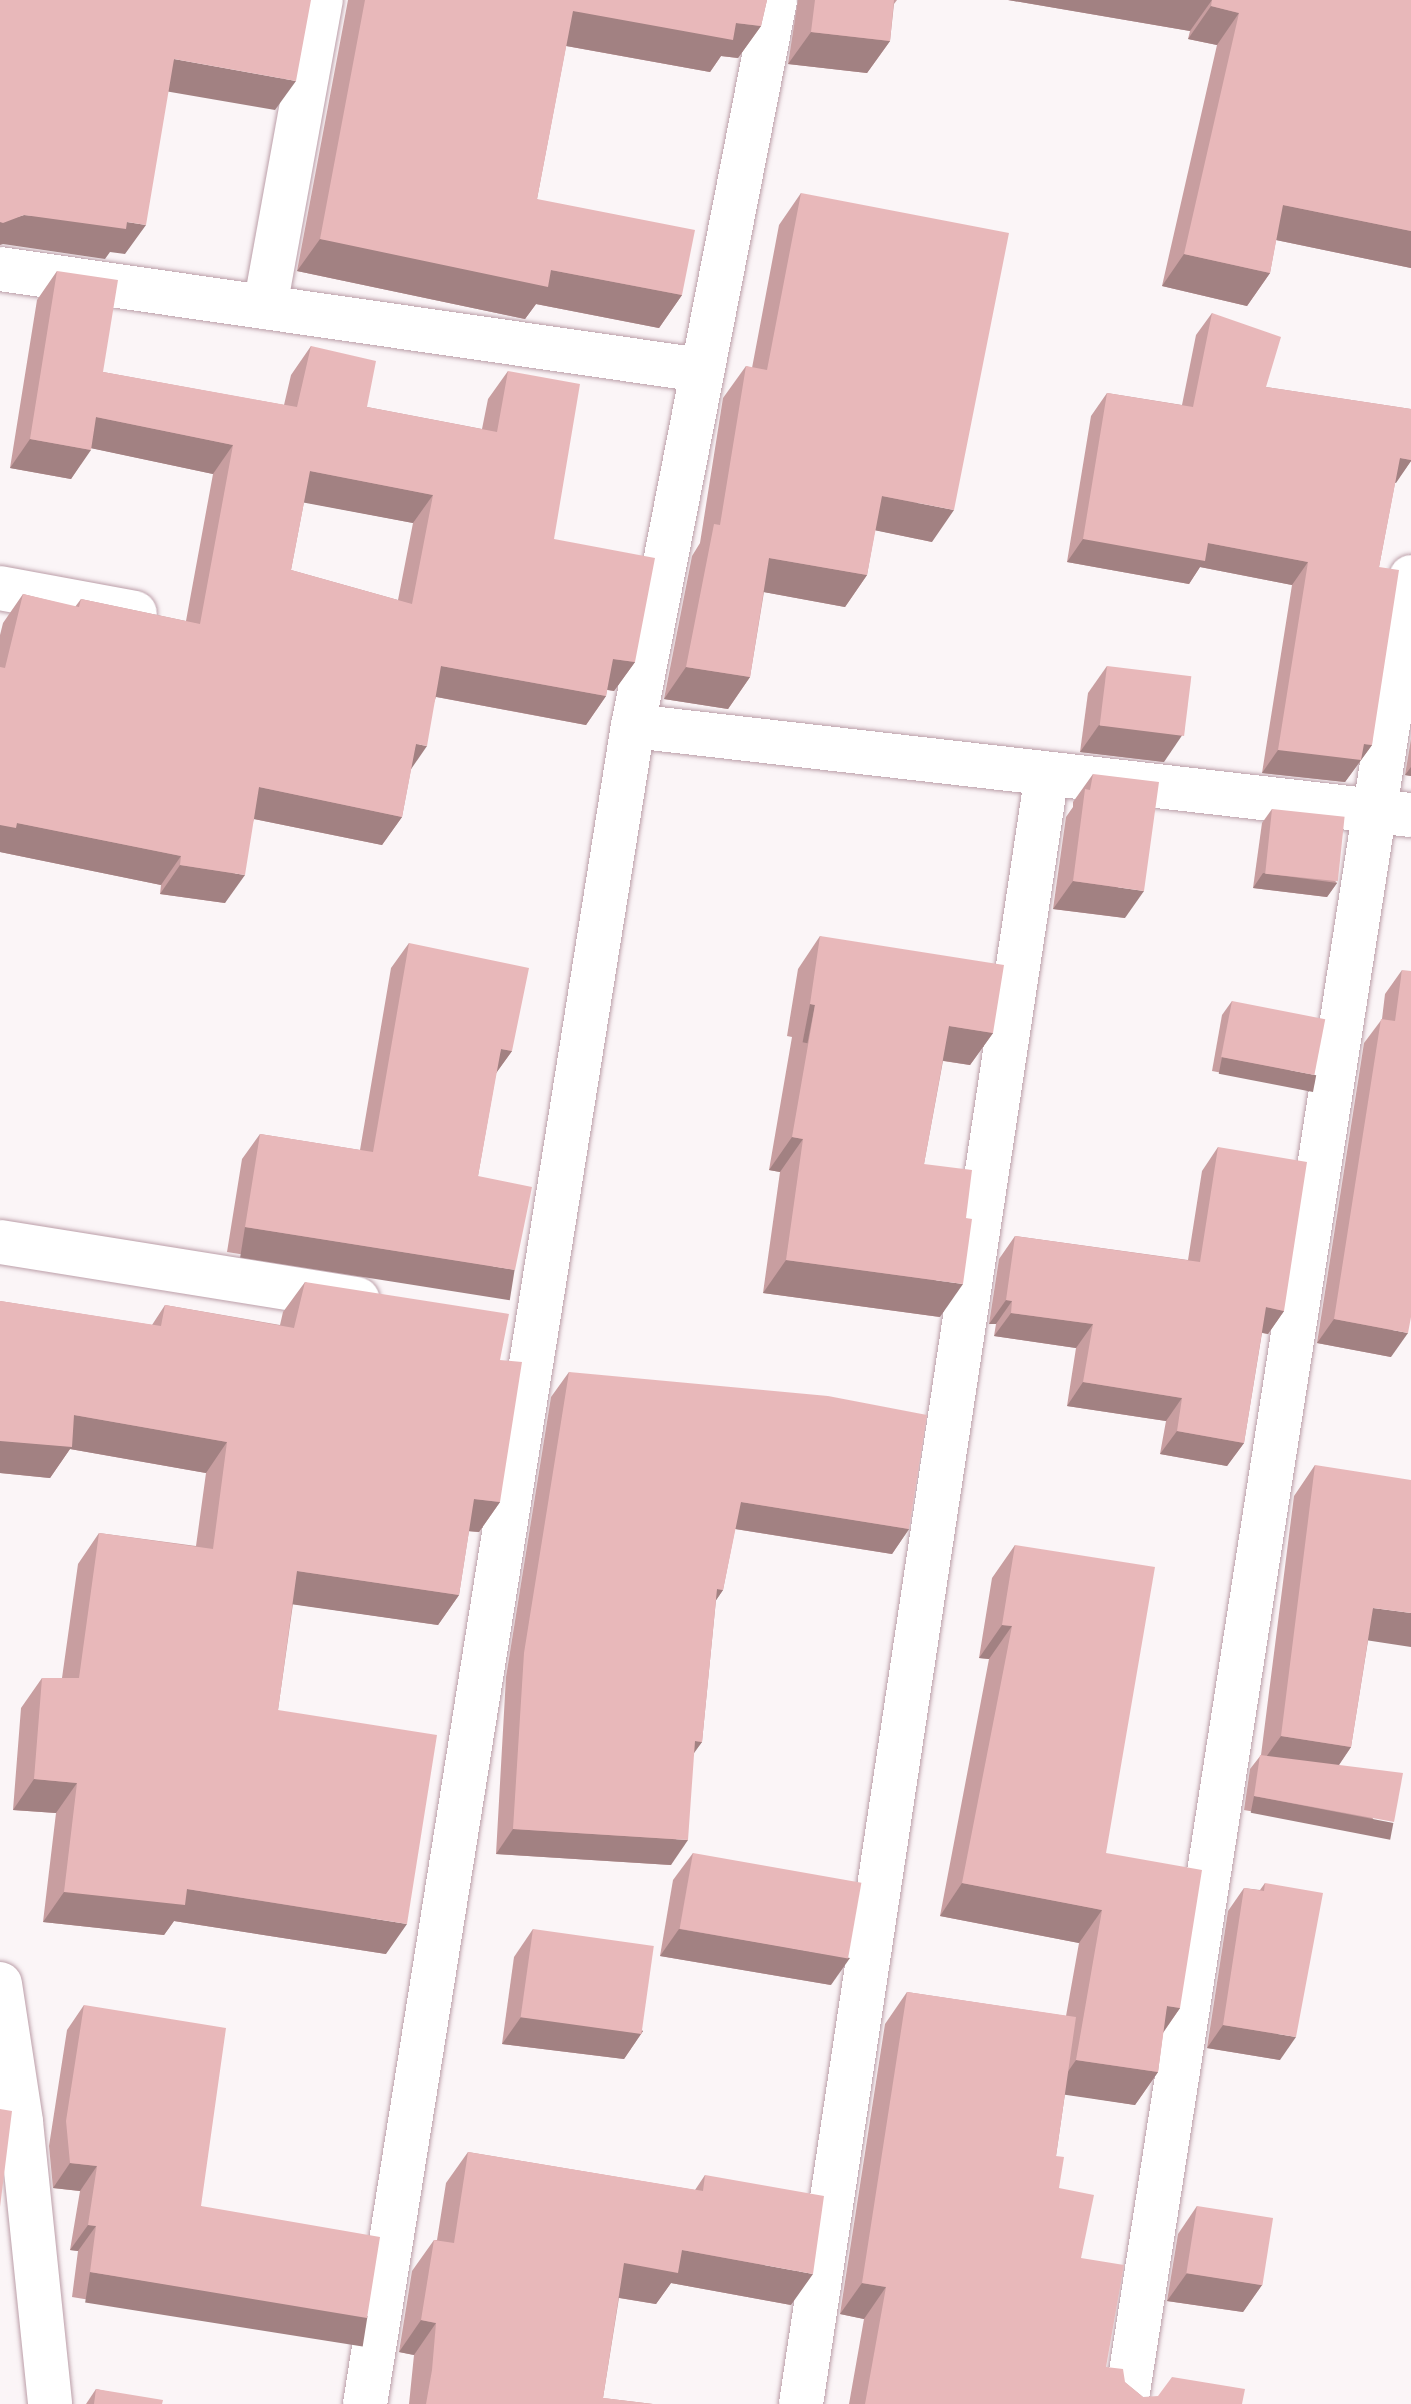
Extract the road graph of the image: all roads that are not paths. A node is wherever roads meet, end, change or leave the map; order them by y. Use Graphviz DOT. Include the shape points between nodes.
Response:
graph roads {
  1 [pos="321,0"];
  2 [pos="775,0"];
  3 [pos="0,269"];
  4 [pos="265,307"];
  5 [pos="701,370"];
  6 [pos="1411,577"];
  7 [pos="0,588"];
  8 [pos="153,616"];
  9 [pos="633,726"];
  10 [pos="1047,773"];
  11 [pos="1393,813"];
  12 [pos="0,1242"];
  13 [pos="395,1305"];
  14 [pos="490,1320"];
  15 [pos="537,1327"];
  16 [pos="0,1984"];
  17 [pos="10,2120"];
  18 [pos="50,2404"];
  19 [pos="365,2404"];
  20 [pos="801,2404"];
  21 [pos="1126,2404"];
  1 -- 4 [label="street"];
  2 -- 5 [label="street"];
  3 -- 4 [label="street"];
  4 -- 5 [label="street"];
  5 -- 9 [label="street"];
  6 -- 11 [label="street"];
  7 -- 8 [label="street"];
  9 -- 10 [label="street"];
  9 -- 15 [label="street"];
  10 -- 11 [label="street"];
  10 -- 20 [label="street"];
  11 -- 21 [label="street"];
  12 -- 13 [label="street"];
  14 -- 15 [label="street"];
  15 -- 19 [label="street"];
  16 -- 17 [label="street"];
  17 -- 18 [label="street"];
}
